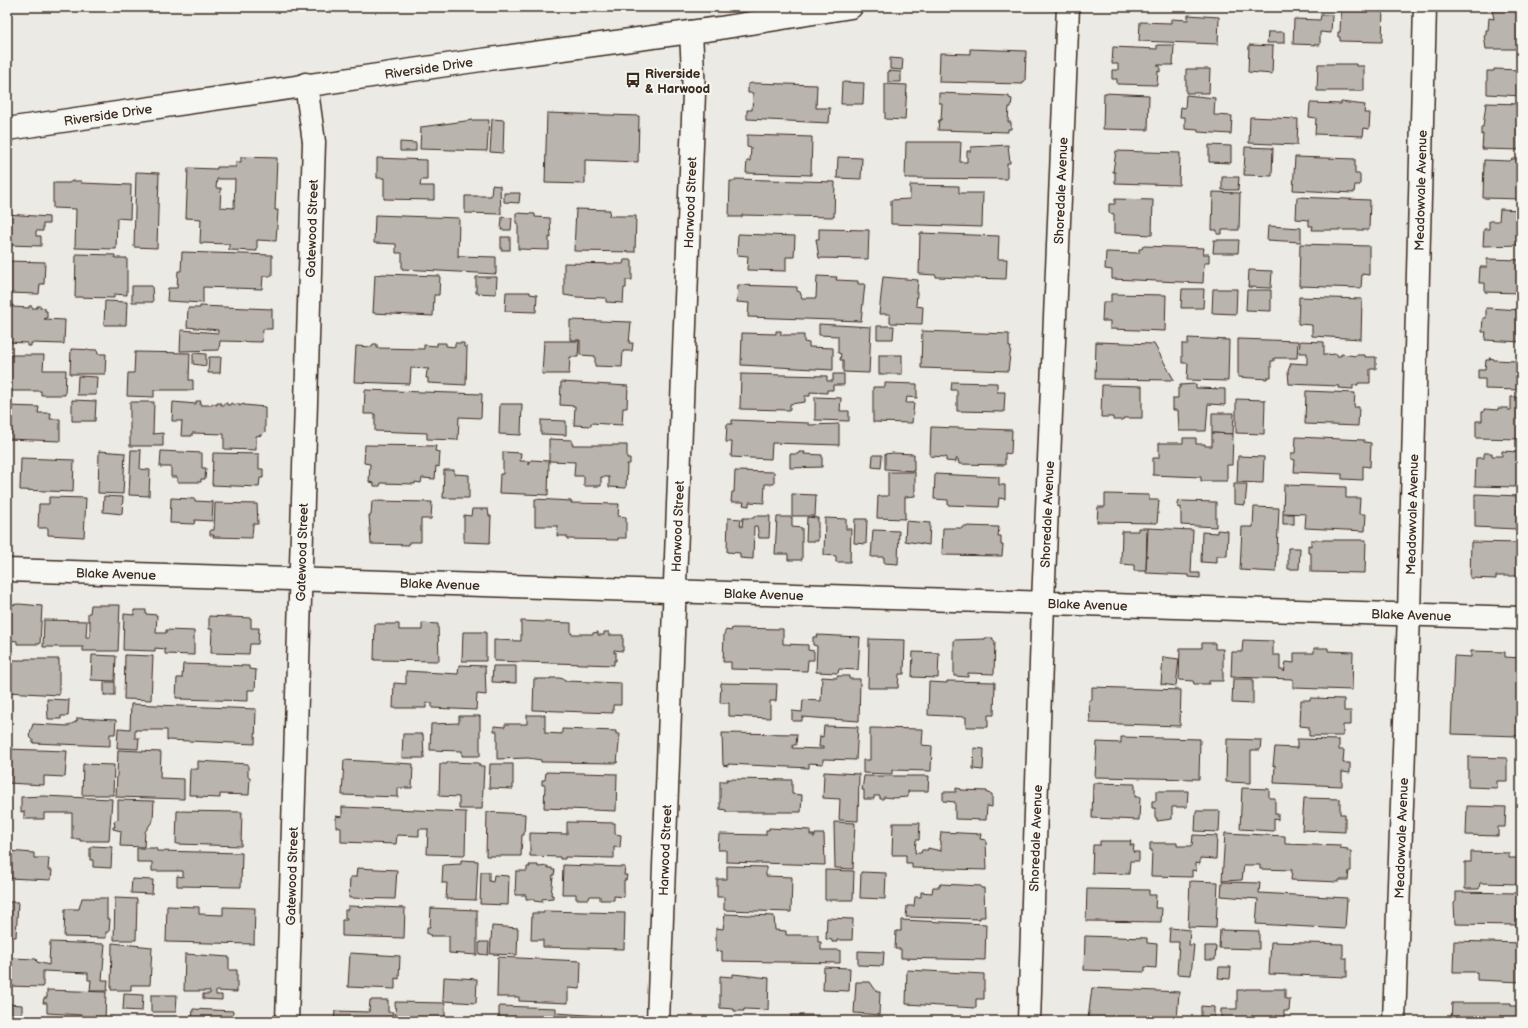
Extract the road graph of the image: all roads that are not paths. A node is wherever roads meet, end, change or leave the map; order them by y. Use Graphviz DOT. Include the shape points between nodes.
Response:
graph roads {
  1 [pos="851,7"];
  2 [pos="1068,7"];
  3 [pos="1425,7"];
  4 [pos="690,32"];
  5 [pos="306,84"];
  6 [pos="7,129"];
  7 [pos="7,570"];
  8 [pos="301,579"];
  9 [pos="674,591"];
  10 [pos="1043,603"];
  11 [pos="1409,614"];
  12 [pos="1521,618"];
  13 [pos="287,1021"];
  14 [pos="658,1021"];
  15 [pos="1029,1021"];
  16 [pos="1394,1021"];
  1 -- 4 [label="street, Riverside Drive"];
  2 -- 10 [label="street, Shoredale Avenue"];
  3 -- 11 [label="street, Meadowvale Avenue"];
  4 -- 5 [label="street, Riverside Drive"];
  4 -- 9 [label="street, Harwood Street" via="694,93"];
  5 -- 6 [label="street, Riverside Drive"];
  5 -- 8 [label="street, Gatewood Street" via="314,142"];
  7 -- 8 [label="street, Blake Avenue"];
  8 -- 9 [label="street, Blake Avenue"];
  8 -- 13 [label="street, Gatewood Street"];
  9 -- 10 [label="street, Blake Avenue"];
  9 -- 14 [label="street, Harwood Street"];
  10 -- 11 [label="street, Blake Avenue"];
  10 -- 15 [label="street, Shoredale Avenue"];
  11 -- 12 [label="street, Blake Avenue"];
  11 -- 16 [label="street, Meadowvale Avenue"];
}
